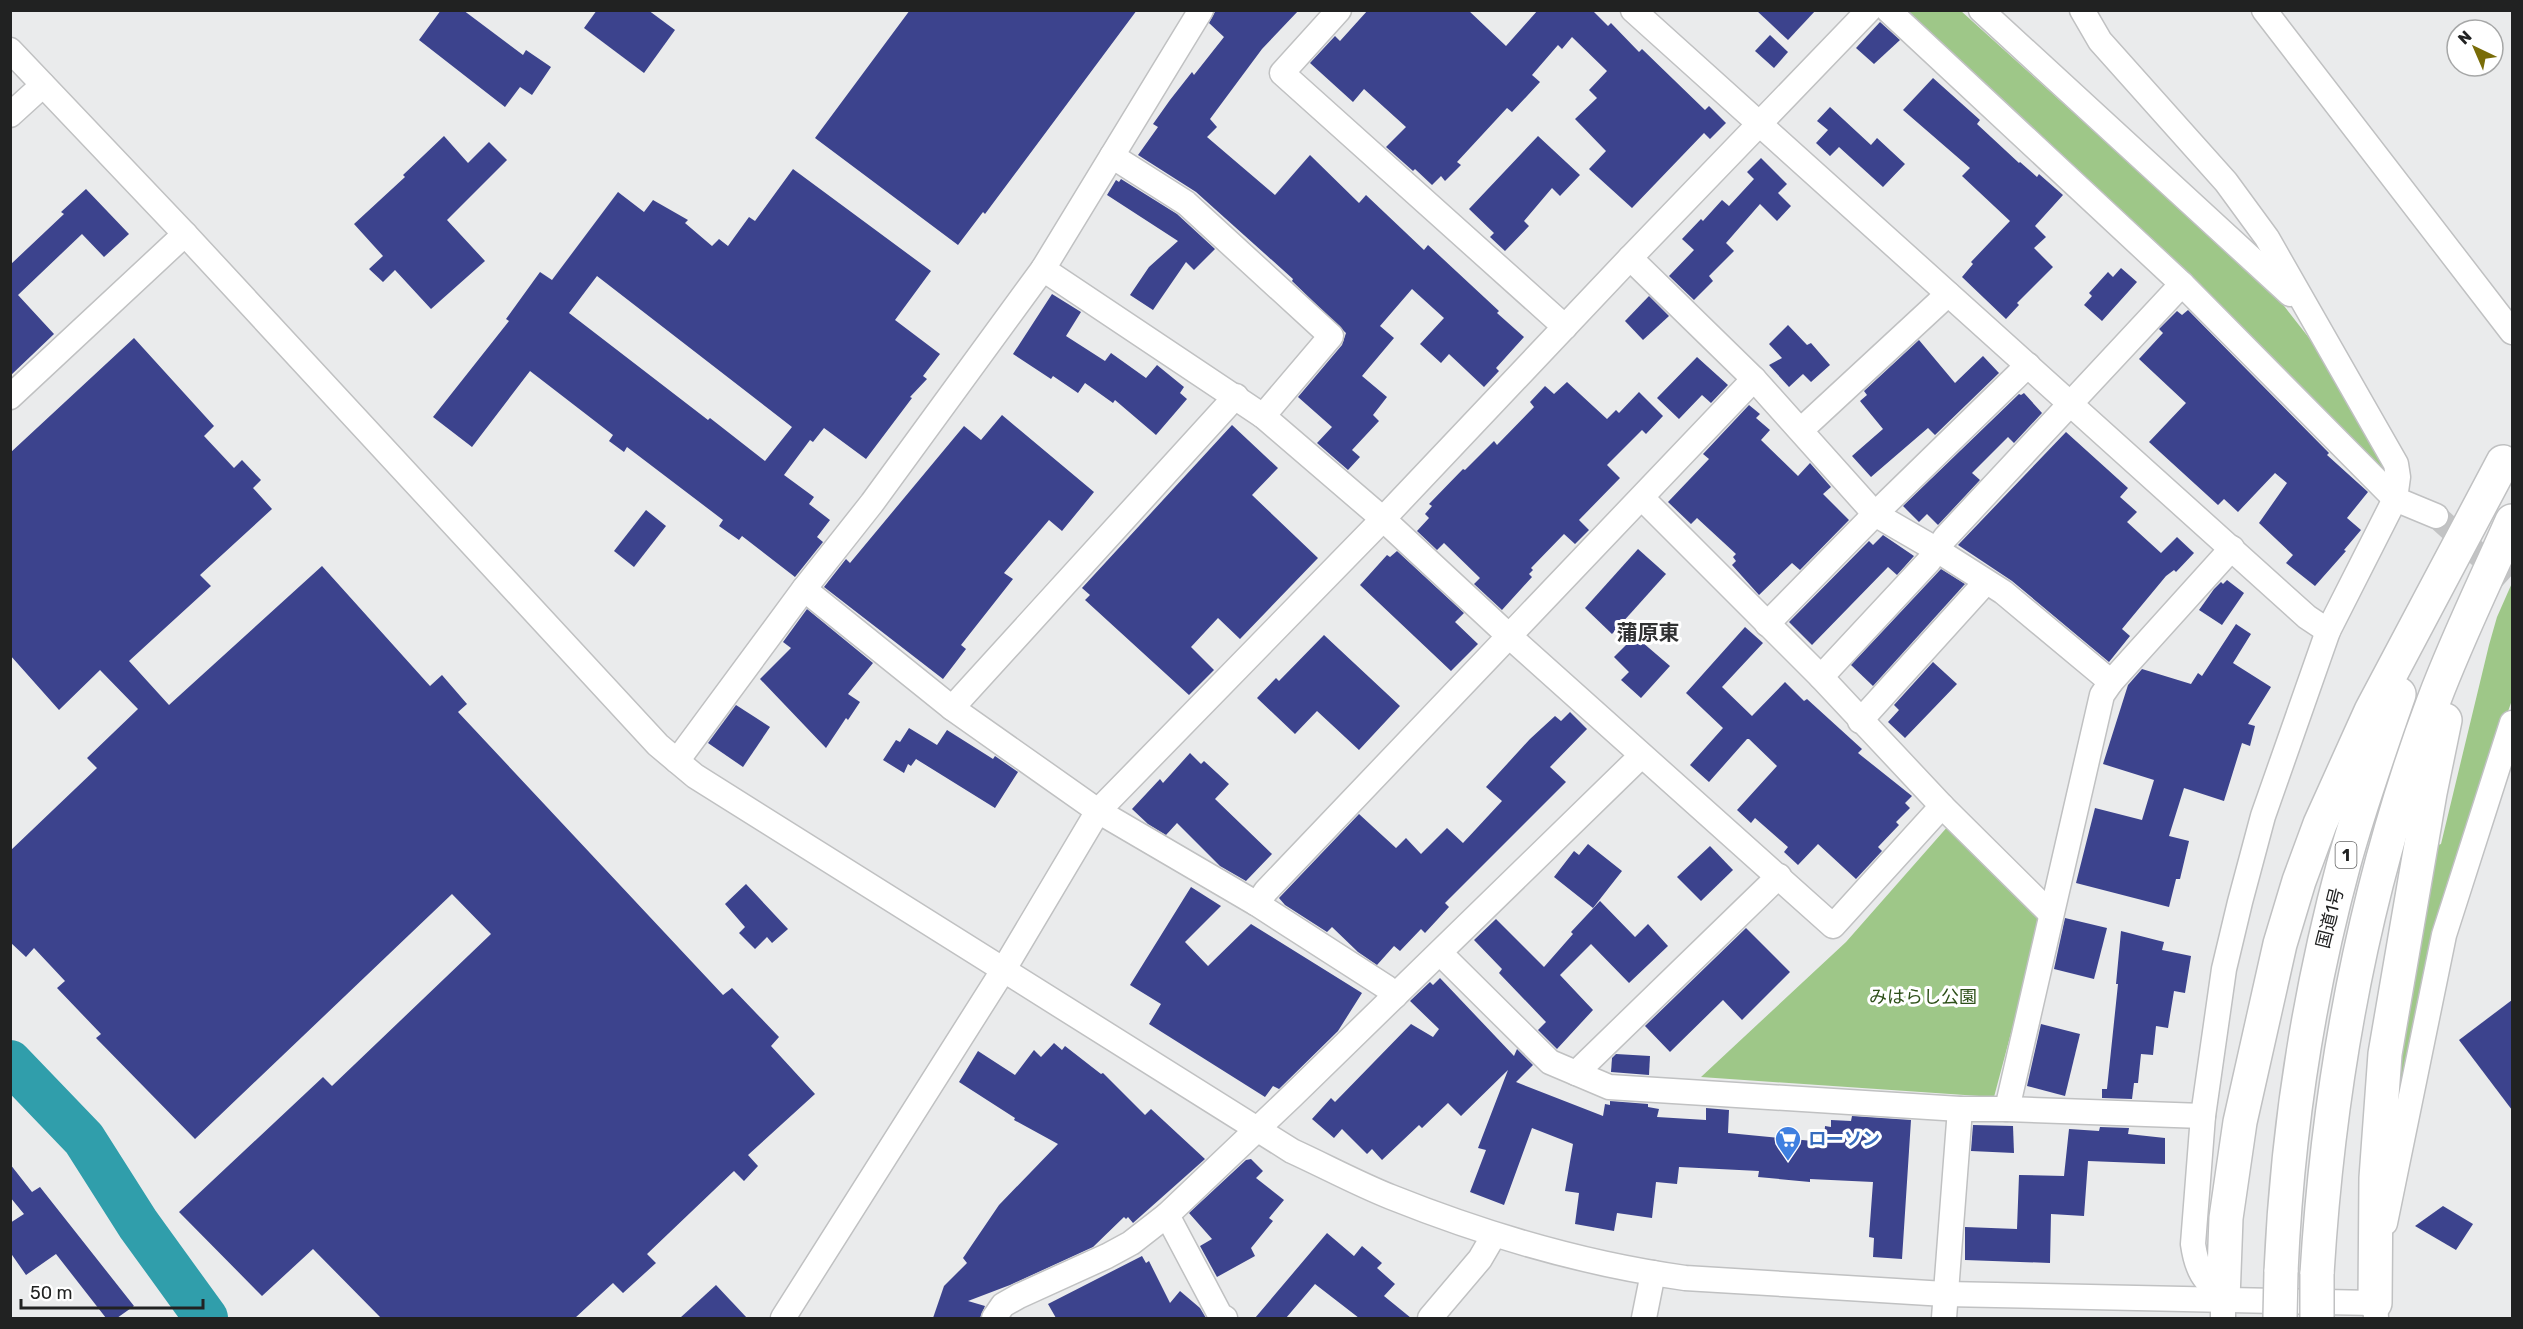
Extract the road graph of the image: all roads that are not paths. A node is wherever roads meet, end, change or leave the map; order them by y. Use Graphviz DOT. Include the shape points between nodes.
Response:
graph roads {
  1 [pos="1201,10"];
  2 [pos="1339,10"];
  3 [pos="1633,10"];
  4 [pos="1869,10"];
  5 [pos="1887,10"];
  6 [pos="1981,10"];
  7 [pos="2082,10"];
  8 [pos="2264,10"];
  9 [pos="10,50"];
  10 [pos="43,85"];
  11 [pos="10,115"];
  12 [pos="1760,122"];
  13 [pos="1112,156"];
  14 [pos="185,234"];
  15 [pos="1630,258"];
  16 [pos="1043,269"];
  17 [pos="2182,284"];
  18 [pos="1948,294"];
  19 [pos="2307,310"];
  20 [pos="1565,327"];
  21 [pos="2512,332"];
  22 [pos="2028,365"];
  23 [pos="1754,379"];
  24 [pos="1236,396"];
  25 [pos="10,397"];
  26 [pos="2072,403"];
  27 [pos="1263,416"];
  28 [pos="1801,430"];
  29 [pos="2508,451"];
  30 [pos="2396,464"];
  31 [pos="1643,499"];
  32 [pos="2395,499"];
  33 [pos="1875,514"];
  34 [pos="1383,519"];
  35 [pos="2512,521"];
  36 [pos="2232,548"];
  37 [pos="1937,550"];
  38 [pos="1986,582"];
  39 [pos="804,589"];
  40 [pos="2476,603"];
  41 [pos="1767,624"];
  42 [pos="2328,630"];
  43 [pos="1509,636"];
  44 [pos="1821,677"];
  45 [pos="2110,682"];
  46 [pos="952,708"];
  47 [pos="1860,721"];
  48 [pos="2512,723"];
  49 [pos="2508,754"];
  50 [pos="1641,756"];
  51 [pos="676,761"];
  52 [pos="1942,806"];
  53 [pos="1098,811"];
  54 [pos="1779,876"];
  55 [pos="1257,904"];
  56 [pos="2051,914"];
  57 [pos="1440,953"];
  58 [pos="1004,969"];
  59 [pos="1395,996"];
  60 [pos="1576,1073"];
  61 [pos="1960,1109"];
  62 [pos="2007,1109"];
  63 [pos="2203,1116"];
  64 [pos="1258,1127"];
  65 [pos="1167,1215"];
  66 [pos="1494,1235"];
  67 [pos="2374,1269"];
  68 [pos="1653,1273"];
  69 [pos="1945,1294"];
  70 [pos="2223,1309"];
  71 [pos="2375,1311"];
  72 [pos="1221,1317"];
  73 [pos="783,1318"];
  74 [pos="994,1318"];
  75 [pos="1430,1318"];
  76 [pos="1644,1318"];
  77 [pos="1944,1318"];
  78 [pos="2280,1318"];
  79 [pos="2317,1318"];
  1 -- 13 [label="street"];
  2 -- 20 [label="street" via="1282,73"];
  3 -- 12 [label="street"];
  4 -- 12 [label="street"];
  5 -- 17 [label="street"];
  6 -- 19 [label="street"];
  7 -- 19 [label="street" via="2100,41 2226,182 2267,238"];
  8 -- 21 [label="street"];
  9 -- 10 [label="street"];
  10 -- 11 [label="street"];
  10 -- 14 [label="street"];
  12 -- 15 [label="street"];
  12 -- 18 [label="street"];
  13 -- 16 [label="street"];
  13 -- 27 [label="street" via="1186,203 1331,336"];
  14 -- 25 [label="street"];
  14 -- 51 [label="street"];
  15 -- 20 [label="street"];
  15 -- 23 [label="street"];
  16 -- 24 [label="street"];
  16 -- 39 [label="street" via="872,503"];
  17 -- 26 [label="street"];
  17 -- 32 [label="street"];
  18 -- 22 [label="street"];
  18 -- 28 [label="street"];
  19 -- 30 [label="street"];
  20 -- 34 [label="street"];
  22 -- 26 [label="street"];
  22 -- 33 [label="street"];
  23 -- 28 [label="street"];
  23 -- 31 [label="street"];
  24 -- 27 [label="street"];
  24 -- 46 [label="street"];
  26 -- 36 [label="street"];
  26 -- 37 [label="street"];
  27 -- 34 [label="street"];
  28 -- 33 [label="street"];
  29 -- 70 [label="highway" via="2371,711 2299,881 2277,955 2240,1122 2226,1218"];
  29 -- 78 [label="highway, 国道1号 / 1, bridge" via="2402,688 2344,862 2304,1044 2291,1141"];
  30 -- 32 [label="street"];
  30 -- 32 [label="street" via="2406,472 2436,516"];
  31 -- 41 [label="street"];
  31 -- 43 [label="street"];
  32 -- 42 [label="street"];
  33 -- 37 [label="street"];
  33 -- 41 [label="street"];
  34 -- 43 [label="street"];
  34 -- 53 [label="street"];
  35 -- 40 [label="highway, 国道1号 / 1"];
  36 -- 42 [label="street" via="2307,617"];
  36 -- 45 [label="street"];
  37 -- 38 [label="street"];
  37 -- 44 [label="street"];
  38 -- 45 [label="street"];
  38 -- 47 [label="street"];
  39 -- 46 [label="street"];
  39 -- 51 [label="street"];
  40 -- 67 [label="highway" via="2438,752 2385,1054"];
  40 -- 79 [label="highway, 国道1号 / 1, bridge" via="2435,698 2405,783 2356,965 2329,1132"];
  41 -- 44 [label="street"];
  42 -- 63 [label="street" via="2263,816 2240,902 2224,969"];
  43 -- 50 [label="street"];
  43 -- 55 [label="street"];
  44 -- 47 [label="street"];
  45 -- 56 [label="street" via="2102,695"];
  46 -- 53 [label="street"];
  47 -- 52 [label="street"];
  48 -- 49 [label="street"];
  49 -- 67 [label="street" via="2444,935 2401,1156"];
  50 -- 54 [label="street"];
  50 -- 57 [label="street"];
  51 -- 58 [label="street"];
  52 -- 54 [label="street" via="1833,926"];
  52 -- 56 [label="street"];
  53 -- 55 [label="street"];
  53 -- 58 [label="street"];
  54 -- 60 [label="street"];
  55 -- 59 [label="street"];
  56 -- 62 [label="street"];
  57 -- 59 [label="street"];
  57 -- 60 [label="street" via="1550,1062"];
  58 -- 64 [label="street"];
  58 -- 73 [label="street"];
  59 -- 64 [label="street"];
  60 -- 61 [label="street" via="1609,1087"];
  61 -- 62 [label="street"];
  61 -- 69 [label="street"];
  62 -- 63 [label="street"];
  63 -- 70 [label="street" via="2193,1244 2196,1264"];
  64 -- 65 [label="street"];
  64 -- 66 [label="street" via="1293,1151 1389,1197"];
  65 -- 72 [label="street"];
  65 -- 74 [label="street" via="1131,1243 1003,1305"];
  66 -- 68 [label="street"];
  66 -- 75 [label="street" via="1480,1259"];
  67 -- 71 [label="highway"];
  68 -- 69 [label="street"];
  68 -- 76 [label="street"];
  69 -- 70 [label="street"];
  69 -- 77 [label="street"];
  70 -- 71 [label="street"];
}
